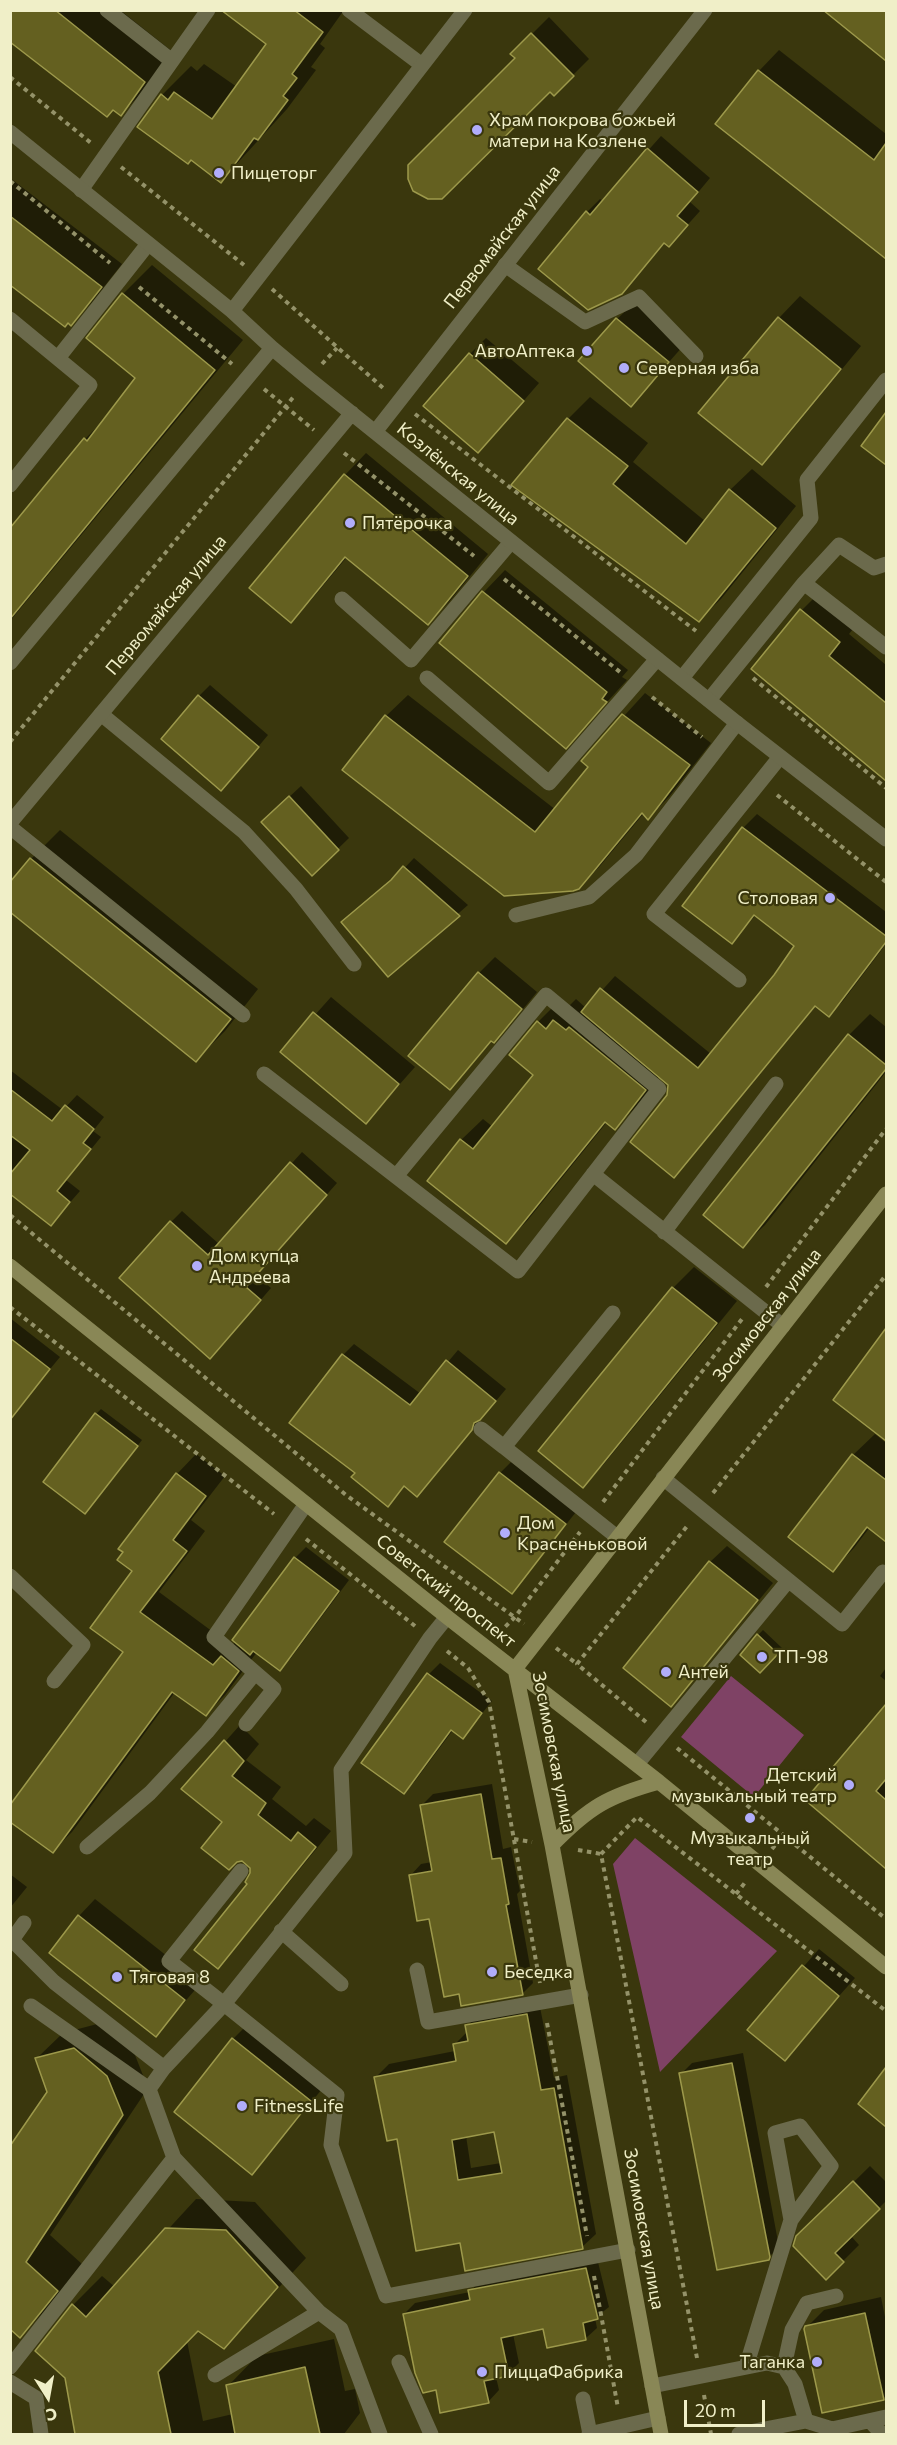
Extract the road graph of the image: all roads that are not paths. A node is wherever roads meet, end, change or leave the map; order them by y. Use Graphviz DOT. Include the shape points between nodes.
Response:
graph roads {
  1 [pos="107,10"];
  2 [pos="208,10"];
  3 [pos="348,10"];
  4 [pos="465,10"];
  5 [pos="705,10"];
  6 [pos="172,62"];
  7 [pos="422,65"];
  8 [pos="10,132"];
  9 [pos="81,190"];
  10 [pos="148,244"];
  11 [pos="505,265"];
  12 [pos="232,310"];
  13 [pos="10,319"];
  14 [pos="272,348"];
  15 [pos="696,356"];
  16 [pos="58,358"];
  17 [pos="886,380"];
  18 [pos="352,412"];
  19 [pos="375,432"];
  20 [pos="10,485"];
  21 [pos="511,542"];
  22 [pos="886,564"];
  23 [pos="804,583"];
  24 [pos="342,599"];
  25 [pos="886,647"];
  26 [pos="657,659"];
  27 [pos="10,663"];
  28 [pos="427,678"];
  29 [pos="681,678"];
  30 [pos="709,700"];
  31 [pos="101,714"];
  32 [pos="737,723"];
  33 [pos="780,757"];
  34 [pos="10,825"];
  35 [pos="886,839"];
  36 [pos="516,915"];
  37 [pos="354,964"];
  38 [pos="739,980"];
  39 [pos="243,1015"];
  40 [pos="264,1074"];
  41 [pos="776,1084"];
  42 [pos="593,1174"];
  43 [pos="397,1176"];
  44 [pos="886,1194"];
  45 [pos="664,1232"];
  46 [pos="10,1266"];
  47 [pos="613,1313"];
  48 [pos="783,1326"];
  49 [pos="481,1429"];
  50 [pos="504,1447"];
  51 [pos="663,1478"];
  52 [pos="306,1504"];
  53 [pos="617,1538"];
  54 [pos="883,1572"];
  55 [pos="10,1576"];
  56 [pos="788,1581"];
  57 [pos="447,1617"];
  58 [pos="515,1670"];
  59 [pos="255,1672"];
  60 [pos="54,1682"];
  61 [pos="246,1724"];
  62 [pos="637,1764"];
  63 [pos="659,1782"];
  64 [pos="552,1845"];
  65 [pos="87,1847"];
  66 [pos="241,1871"];
  67 [pos="24,1923"];
  68 [pos="281,1931"];
  69 [pos="886,1967"];
  70 [pos="417,1970"];
  71 [pos="341,1984"];
  72 [pos="581,1995"];
  73 [pos="224,2004"];
  74 [pos="31,2006"];
  75 [pos="164,2068"];
  76 [pos="149,2089"];
  77 [pos="174,2158"];
  78 [pos="791,2220"];
  79 [pos="628,2250"];
  80 [pos="836,2296"];
  81 [pos="319,2312"];
  82 [pos="399,2362"];
  83 [pos="10,2367"];
  84 [pos="746,2367"];
  85 [pos="784,2367"];
  86 [pos="215,2375"];
  87 [pos="10,2382"];
  88 [pos="652,2386"];
  89 [pos="583,2399"];
  90 [pos="886,2417"];
  91 [pos="658,2418"];
  92 [pos="806,2421"];
  93 [pos="870,2421"];
  94 [pos="41,2434"];
  95 [pos="380,2434"];
  96 [pos="431,2434"];
  97 [pos="589,2434"];
  98 [pos="662,2434"];
  99 [pos="739,2434"];
  100 [pos="882,2434"];
  1 -- 6 [label="street"];
  2 -- 6 [label="street"];
  3 -- 7 [label="street"];
  4 -- 7 [label="street"];
  5 -- 11 [label="street, Первомайская улица"];
  6 -- 9 [label="street"];
  7 -- 12 [label="street"];
  8 -- 9 [label="street, Козлёнская улица"];
  9 -- 10 [label="street, Козлёнская улица"];
  10 -- 12 [label="street, Козлёнская улица"];
  10 -- 16 [label="street"];
  11 -- 15 [label="street" via="585,322 639,297"];
  11 -- 19 [label="street, Первомайская улица"];
  12 -- 14 [label="street, Козлёнская улица"];
  13 -- 16 [label="street"];
  14 -- 18 [label="street, Козлёнская улица"];
  14 -- 27 [label="street"];
  16 -- 20 [label="street" via="90,385"];
  17 -- 29 [label="street" via="807,480 811,518"];
  18 -- 19 [label="street, Козлёнская улица"];
  18 -- 31 [label="street, Первомайская улица"];
  19 -- 21 [label="street, Козлёнская улица"];
  21 -- 24 [label="street" via="411,660"];
  21 -- 26 [label="street, Козлёнская улица"];
  22 -- 23 [label="street" via="874,568 839,545"];
  23 -- 25 [label="street"];
  23 -- 30 [label="street"];
  26 -- 28 [label="street" via="549,783"];
  26 -- 29 [label="street, Козлёнская улица"];
  29 -- 30 [label="street, Козлёнская улица"];
  30 -- 32 [label="street, Козлёнская улица"];
  31 -- 34 [label="street, Первомайская улица"];
  31 -- 37 [label="street" via="244,832 296,889"];
  32 -- 33 [label="street, Козлёнская улица"];
  32 -- 36 [label="street" via="636,855 589,897"];
  33 -- 35 [label="street, Козлёнская улица"];
  33 -- 38 [label="street" via="654,914"];
  34 -- 39 [label="street"];
  40 -- 43 [label="street"];
  41 -- 45 [label="street"];
  42 -- 43 [label="street" via="518,1271"];
  42 -- 43 [label="street" via="659,1089 546,995"];
  42 -- 45 [label="street"];
  44 -- 48 [label="street, Зосимовская улица"];
  45 -- 48 [label="street"];
  46 -- 52 [label="street, Советский проспект"];
  47 -- 50 [label="street"];
  48 -- 51 [label="street, Зосимовская улица"];
  49 -- 50 [label="street"];
  50 -- 53 [label="street"];
  51 -- 53 [label="street, Зосимовская улица"];
  51 -- 56 [label="street"];
  52 -- 57 [label="street, Советский проспект"];
  52 -- 59 [label="street" via="214,1637"];
  53 -- 58 [label="street, Зосимовская улица"];
  54 -- 56 [label="street" via="842,1624"];
  55 -- 60 [label="street" via="83,1645"];
  56 -- 62 [label="street"];
  57 -- 58 [label="street, Советский проспект"];
  57 -- 68 [label="street" via="341,1770 345,1853"];
  58 -- 62 [label="street, Советский проспект"];
  58 -- 64 [label="street, Зосимовская улица"];
  59 -- 61 [label="street" via="274,1689"];
  59 -- 65 [label="street" via="207,1732 150,1793"];
  62 -- 63 [label="street, Советский проспект"];
  63 -- 64 [label="street" via="600,1803"];
  63 -- 69 [label="street, Советский проспект"];
  64 -- 72 [label="street, Зосимовская улица"];
  66 -- 73 [label="street" via="169,1961"];
  67 -- 75 [label="street" via="12,1940 54,1982"];
  68 -- 71 [label="street"];
  68 -- 73 [label="street"];
  70 -- 72 [label="street" via="428,2022"];
  72 -- 79 [label="street, Зосимовская улица"];
  73 -- 75 [label="street"];
  73 -- 79 [label="street" via="337,2095 331,2145 386,2296"];
  74 -- 76 [label="street"];
  75 -- 76 [label="street"];
  76 -- 77 [label="street"];
  77 -- 81 [label="street"];
  77 -- 83 [label="street"];
  78 -- 78 [label="street" via="775,2133 801,2126 831,2166"];
  78 -- 84 [label="street"];
  79 -- 88 [label="street, Зосимовская улица"];
  80 -- 85 [label="street" via="807,2303 792,2330"];
  81 -- 86 [label="street"];
  81 -- 95 [label="street" via="340,2329"];
  82 -- 96 [label="street"];
  84 -- 85 [label="street" via="767,2363"];
  84 -- 88 [label="street"];
  85 -- 92 [label="street" via="795,2384"];
  87 -- 94 [label="street" via="36,2398"];
  88 -- 91 [label="street, Зосимовская улица"];
  89 -- 97 [label="street"];
  90 -- 93 [label="street"];
  91 -- 97 [label="street"];
  91 -- 98 [label="street, Зосимовская улица"];
  92 -- 93 [label="street" via="832,2429"];
  92 -- 99 [label="street"];
  93 -- 100 [label="street"];
}
